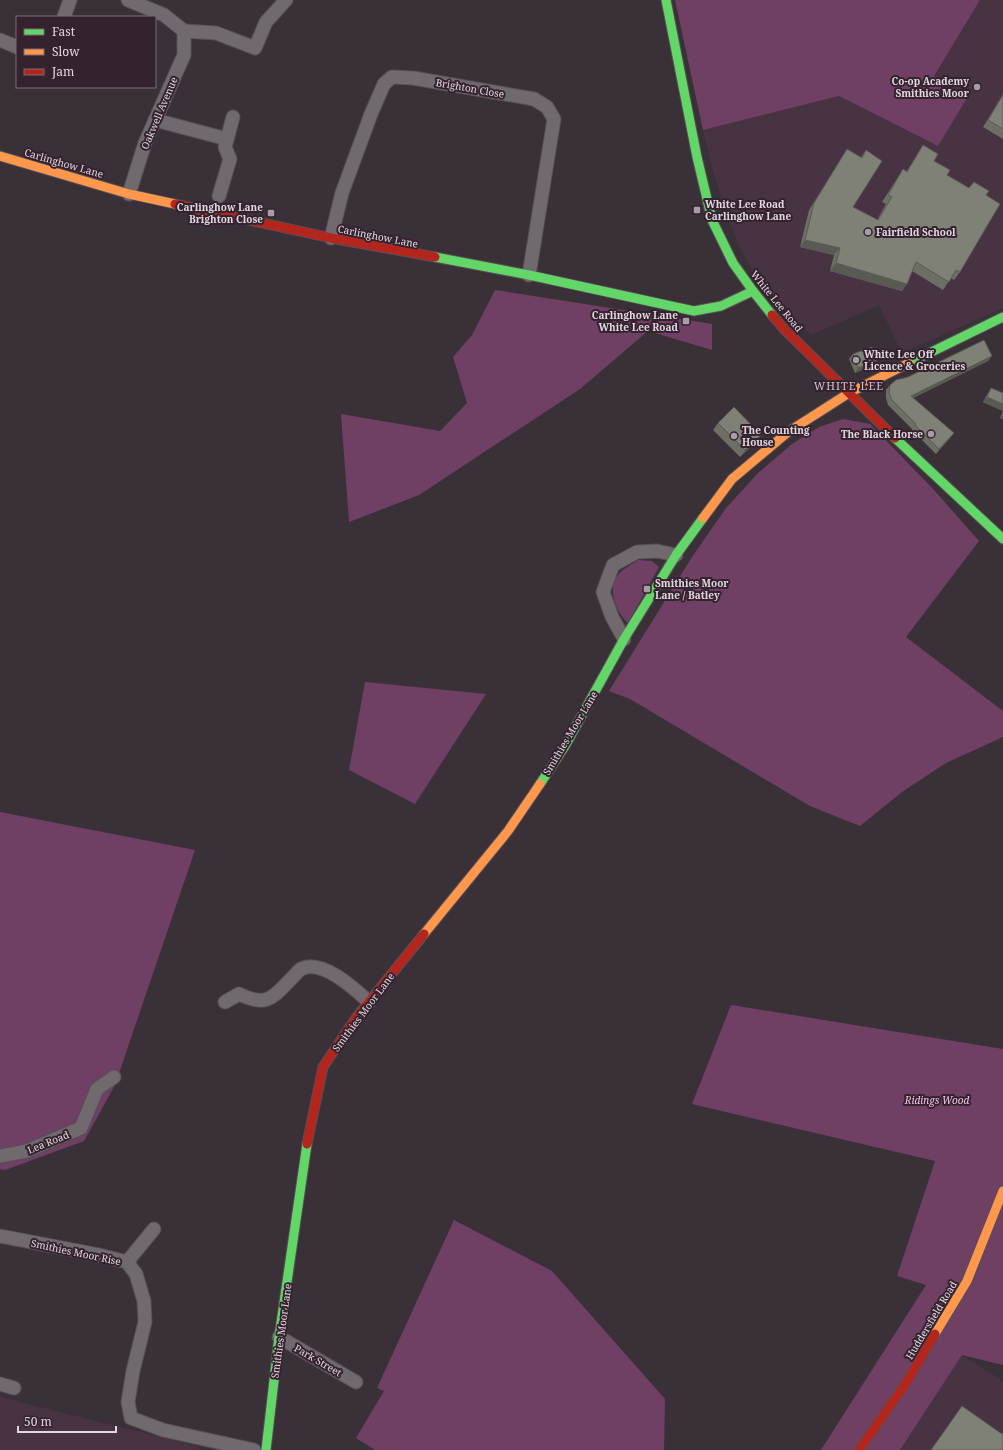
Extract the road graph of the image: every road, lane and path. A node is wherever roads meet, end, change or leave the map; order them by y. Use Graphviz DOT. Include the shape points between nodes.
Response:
graph roads {
  1 [pos="70,0"];
  2 [pos="128,0"];
  3 [pos="286,0"];
  4 [pos="666,0"];
  5 [pos="144,3"];
  6 [pos="64,16"];
  7 [pos="184,31"];
  8 [pos="0,40"];
  9 [pos="16,47"];
  10 [pos="232,118"];
  11 [pos="155,120"];
  12 [pos="227,139"];
  13 [pos="0,156"];
  14 [pos="129,194"];
  15 [pos="219,196"];
  16 [pos="331,238"];
  17 [pos="529,275"];
  18 [pos="753,292"];
  19 [pos="1003,317"];
  20 [pos="849,393"];
  21 [pos="1003,539"];
  22 [pos="676,555"];
  23 [pos="624,639"];
  24 [pos="225,1002"];
  25 [pos="369,1002"];
  26 [pos="114,1076"];
  27 [pos="0,1156"];
  28 [pos="1003,1191"];
  29 [pos="154,1229"];
  30 [pos="0,1236"];
  31 [pos="127,1262"];
  32 [pos="279,1337"];
  33 [pos="356,1382"];
  34 [pos="0,1384"];
  35 [pos="14,1388"];
  36 [pos="254,1450"];
  37 [pos="266,1450"];
  38 [pos="859,1450"];
  1 -- 6 [label="street"];
  2 -- 5 [label="street"];
  3 -- 7 [label="street" via="266,22 255,48 216,33"];
  4 -- 18 [label="street, White Lee Road" via="712,220 733,262"];
  5 -- 7 [label="street"];
  7 -- 11 [label="street, Oakwell Avenue" via="184,55"];
  8 -- 9 [label="street"];
  10 -- 12 [label="street"];
  11 -- 12 [label="street"];
  11 -- 14 [label="street, Oakwell Avenue"];
  12 -- 15 [label="street" via="225,147 230,159"];
  13 -- 14 [label="street, Carlinghow Lane"];
  14 -- 16 [label="street, Carlinghow Lane"];
  16 -- 17 [label="street, Carlinghow Lane"];
  16 -- 17 [label="street, Brighton Close" via="342,193 371,114 384,84 392,77 413,78 534,99 547,107 554,119"];
  17 -- 18 [label="street, Carlinghow Lane" via="694,311 720,306"];
  18 -- 20 [label="street, White Lee Road" via="784,329"];
  19 -- 20 [label="street, Smithies Moor Lane"];
  20 -- 21 [label="street, White Lee Road"];
  20 -- 22 [label="street, Smithies Moor Lane" via="788,432 732,479"];
  22 -- 23 [label="street, Smithies Moor Lane"];
  22 -- 23 [label="street" via="657,551 638,552 613,565 603,592"];
  23 -- 25 [label="street, Smithies Moor Lane" via="565,746 508,831"];
  24 -- 25 [label="street" via="239,994 261,1001 274,997 301,969 313,966 337,975"];
  25 -- 32 [label="street, Smithies Moor Lane" via="323,1067 311,1122"];
  26 -- 27 [label="street, Lea Road" via="97,1089 81,1128 27,1151"];
  28 -- 38 [label="street, Huddersfield Road" via="967,1281 906,1383"];
  29 -- 31 [label="street"];
  30 -- 31 [label="street, Smithies Moor Rise"];
  31 -- 36 [label="street, Smithies Moor Rise" via="136,1274 144,1301 145,1322 128,1402 131,1418 163,1430"];
  32 -- 33 [label="street, Park Street"];
  32 -- 37 [label="street, Smithies Moor Lane"];
  34 -- 35 [label="street"];
}
